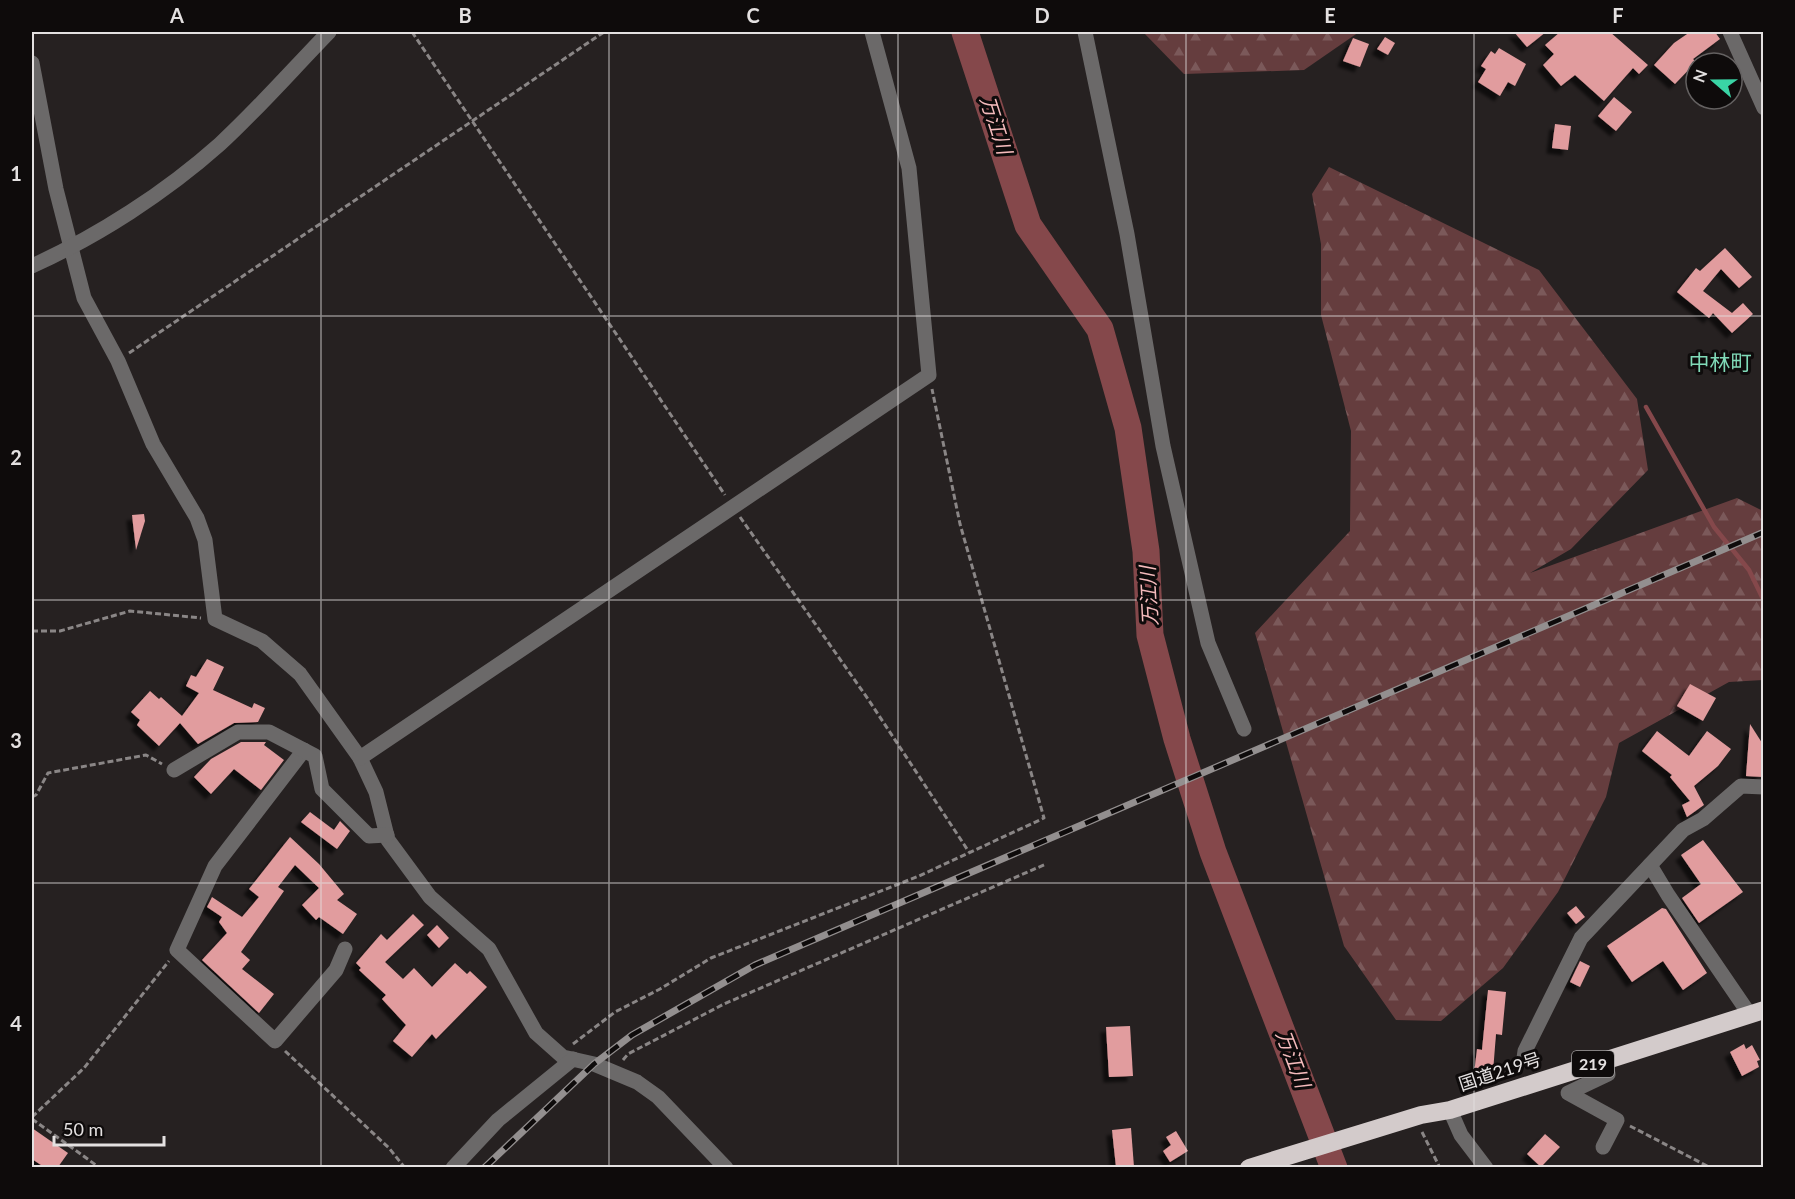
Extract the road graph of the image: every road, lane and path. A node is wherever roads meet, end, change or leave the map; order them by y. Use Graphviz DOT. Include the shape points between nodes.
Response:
graph roads {
  1 [pos="329,32"];
  2 [pos="411,32"];
  3 [pos="604,32"];
  4 [pos="872,32"];
  5 [pos="1084,32"];
  6 [pos="1730,32"];
  7 [pos="32,63"];
  8 [pos="1764,108"];
  9 [pos="472,122"];
  10 [pos="70,249"];
  11 [pos="32,266"];
  12 [pos="118,361"];
  13 [pos="929,375"];
  14 [pos="734,507"];
  15 [pos="215,619"];
  16 [pos="32,631"];
  17 [pos="1244,729"];
  18 [pos="304,750"];
  19 [pos="360,758"];
  20 [pos="174,770"];
  21 [pos="1764,787"];
  22 [pos="32,797"];
  23 [pos="387,835"];
  24 [pos="969,852"];
  25 [pos="1046,864"];
  26 [pos="1650,865"];
  27 [pos="345,949"];
  28 [pos="177,950"];
  29 [pos="1757,1012"];
  30 [pos="275,1041"];
  31 [pos="568,1058"];
  32 [pos="1524,1058"];
  33 [pos="1605,1060"];
  34 [pos="614,1071"];
  35 [pos="1450,1110"];
  36 [pos="1421,1115"];
  37 [pos="32,1118"];
  38 [pos="1617,1120"];
  39 [pos="1603,1147"];
  40 [pos="100,1167"];
  41 [pos="405,1167"];
  42 [pos="453,1167"];
  43 [pos="726,1167"];
  44 [pos="1249,1167"];
  45 [pos="1440,1167"];
  46 [pos="1486,1167"];
  47 [pos="1711,1167"];
  1 -- 10 [label="street" via="221,143 174,181"];
  2 -- 9 [label="path"];
  3 -- 9 [label="path"];
  4 -- 13 [label="street" via="909,168"];
  5 -- 17 [label="street" via="1127,234 1163,446 1208,644"];
  6 -- 8 [label="street"];
  7 -- 10 [label="street"];
  9 -- 12 [label="path"];
  9 -- 14 [label="path"];
  10 -- 11 [label="street"];
  10 -- 12 [label="street" via="84,298"];
  12 -- 15 [label="street" via="153,444 197,518 205,540"];
  13 -- 14 [label="street"];
  13 -- 24 [label="path" via="960,524 1044,818"];
  14 -- 19 [label="street"];
  14 -- 24 [label="path"];
  15 -- 16 [label="path" via="130,611 60,631"];
  15 -- 19 [label="street" via="262,641 300,674"];
  18 -- 20 [label="street" via="269,732 238,732"];
  18 -- 23 [label="street" via="315,756 322,789 369,836"];
  18 -- 28 [label="street" via="215,866"];
  19 -- 23 [label="street" via="376,792"];
  20 -- 22 [label="path" via="146,755 48,773"];
  21 -- 26 [label="street" via="1741,786 1703,819 1683,830"];
  23 -- 31 [label="street" via="430,897 489,949 536,1033"];
  24 -- 31 [label="path" via="919,876 711,958 615,1012 573,1043"];
  25 -- 34 [label="path" via="724,1004 628,1054"];
  26 -- 29 [label="street" via="1668,895"];
  26 -- 32 [label="street" via="1581,938"];
  27 -- 30 [label="street" via="336,970"];
  28 -- 30 [label="street"];
  28 -- 37 [label="path" via="84,1068"];
  29 -- 33 [label="highway, 国道219号 / 219"];
  30 -- 41 [label="path"];
  31 -- 34 [label="street"];
  31 -- 42 [label="street" via="498,1120"];
  33 -- 35 [label="highway, 国道219号 / 219"];
  33 -- 38 [label="street" via="1608,1074 1568,1093"];
  34 -- 43 [label="street" via="658,1097"];
  35 -- 36 [label="highway, 国道219号 / 219"];
  35 -- 46 [label="street" via="1461,1135"];
  36 -- 44 [label="highway, 国道219号 / 219"];
  36 -- 45 [label="path" via="1421,1129"];
  37 -- 40 [label="path"];
  38 -- 39 [label="street"];
  38 -- 47 [label="path"];
}
